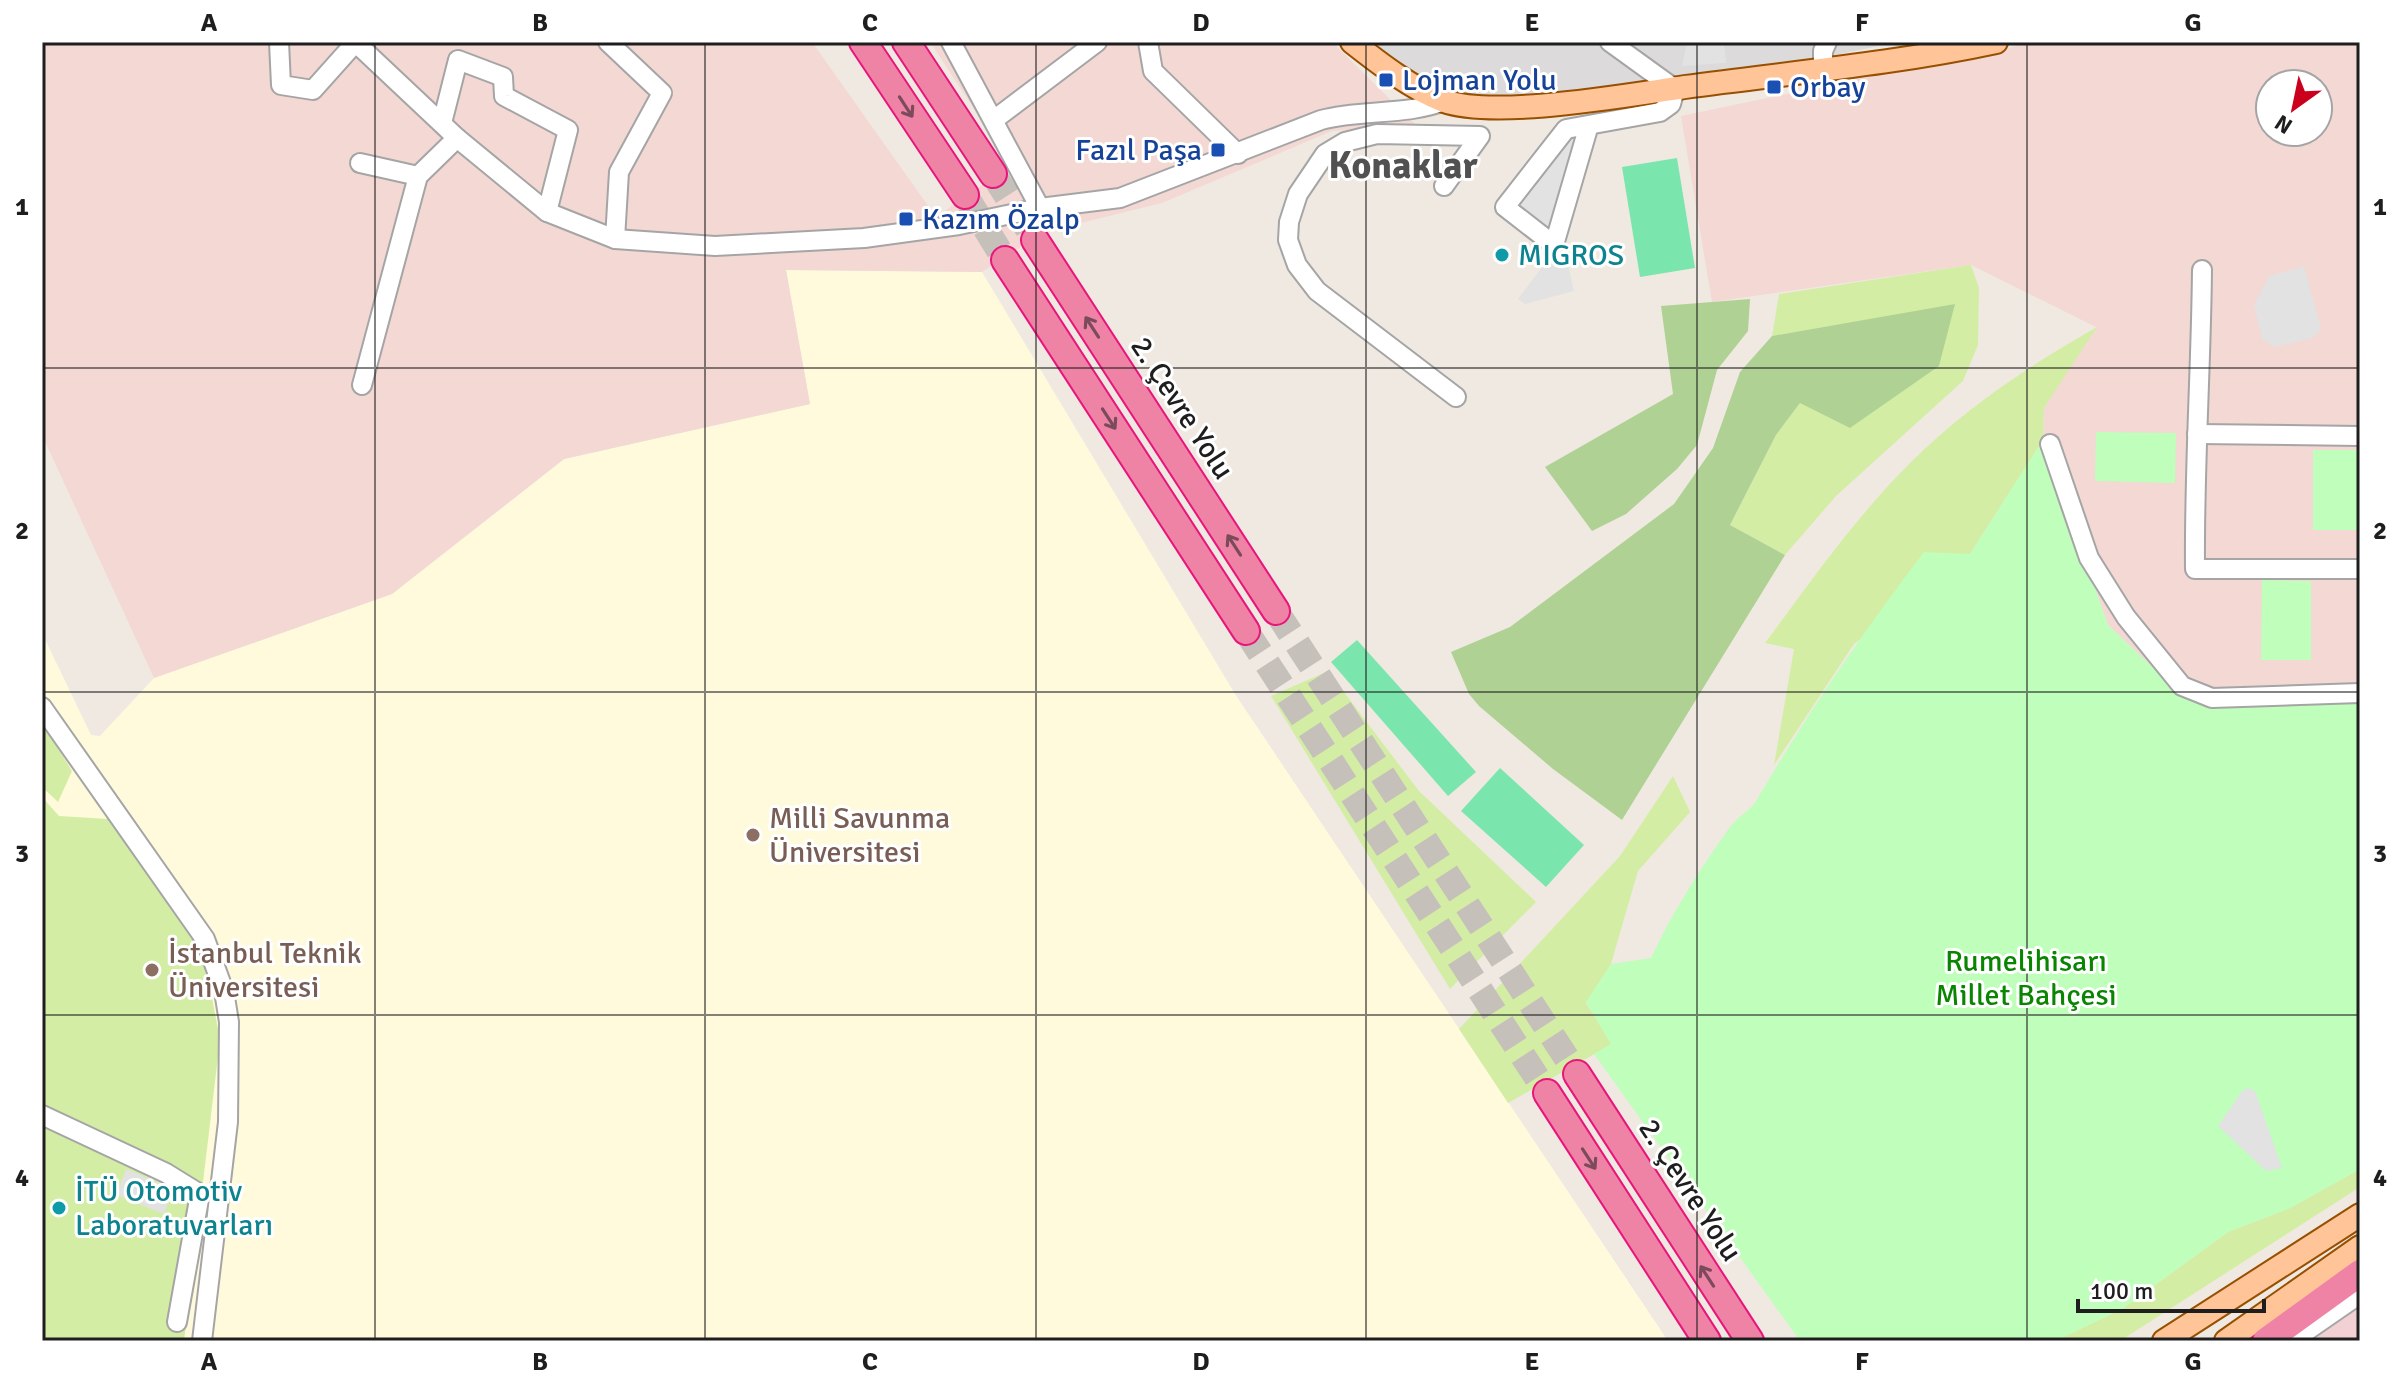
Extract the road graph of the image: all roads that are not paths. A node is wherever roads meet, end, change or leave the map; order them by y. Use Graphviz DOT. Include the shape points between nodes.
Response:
graph roads {
  1 [pos="279,42"];
  2 [pos="355,42"];
  3 [pos="608,42"];
  4 [pos="863,42"];
  5 [pos="906,42"];
  6 [pos="951,42"];
  7 [pos="1097,42"];
  8 [pos="1148,42"];
  9 [pos="1352,42"];
  10 [pos="1610,42"];
  11 [pos="1827,42"];
  12 [pos="1996,42"];
  13 [pos="1823,70"];
  14 [pos="1675,89"];
  15 [pos="1444,101"];
  16 [pos="995,119"];
  17 [pos="442,123"];
  18 [pos="1589,125"];
  19 [pos="457,138"];
  20 [pos="1238,154"];
  21 [pos="360,163"];
  22 [pos="993,174"];
  23 [pos="418,176"];
  24 [pos="1444,186"];
  25 [pos="965,195"];
  26 [pos="1040,208"];
  27 [pos="547,212"];
  28 [pos="615,239"];
  29 [pos="1035,240"];
  30 [pos="1005,260"];
  31 [pos="2202,270"];
  32 [pos="362,385"];
  33 [pos="1456,397"];
  34 [pos="2197,434"];
  35 [pos="2360,436"];
  36 [pos="2050,444"];
  37 [pos="2360,569"];
  38 [pos="1276,611"];
  39 [pos="1246,631"];
  40 [pos="2360,693"];
  41 [pos="42,707"];
  42 [pos="1577,1074"];
  43 [pos="1547,1093"];
  44 [pos="42,1115"];
  45 [pos="2360,1215"];
  46 [pos="2360,1247"];
  47 [pos="2360,1273"];
  48 [pos="2360,1294"];
  49 [pos="177,1322"];
  50 [pos="2300,1339"];
  51 [pos="202,1341"];
  52 [pos="1707,1341"];
  53 [pos="1750,1341"];
  54 [pos="2164,1341"];
  55 [pos="2226,1341"];
  56 [pos="2266,1341"];
  1 -- 2 [label="street" via="281,85 313,90"];
  2 -- 17 [label="street"];
  3 -- 28 [label="street" via="662,93 619,172"];
  4 -- 25 [label="highway, one-way"];
  5 -- 22 [label="highway"];
  6 -- 16 [label="street"];
  7 -- 16 [label="street"];
  8 -- 20 [label="street" via="1153,71"];
  9 -- 15 [label="main road" via="1382,66"];
  10 -- 14 [label="street"];
  11 -- 13 [label="street"];
  12 -- 13 [label="main road"];
  13 -- 14 [label="main road"];
  14 -- 15 [label="main road" via="1489,107"];
  14 -- 18 [label="street" via="1671,104 1660,112"];
  15 -- 20 [label="street" via="1427,108 1341,115"];
  16 -- 26 [label="street"];
  17 -- 19 [label="street"];
  17 -- 27 [label="street" via="458,60 503,77 504,96 568,130"];
  18 -- 18 [label="street" via="1566,129 1505,207 1554,245"];
  19 -- 23 [label="street"];
  19 -- 27 [label="street"];
  20 -- 26 [label="street" via="1120,198"];
  21 -- 23 [label="street"];
  23 -- 32 [label="street"];
  24 -- 33 [label="street" via="1480,136 1377,134 1345,142 1325,154 1298,194 1288,240 1297,265 1317,291"];
  26 -- 28 [label="street" via="864,238 715,246"];
  27 -- 28 [label="street"];
  38 -- 29 [label="highway, 2. Çevre Yolu, one-way"];
  30 -- 39 [label="highway, one-way"];
  31 -- 34 [label="street"];
  34 -- 35 [label="street"];
  34 -- 37 [label="street" via="2195,569"];
  36 -- 40 [label="street" via="2089,558 2126,617 2182,686 2212,698"];
  41 -- 51 [label="street" via="205,939 224,991 229,1022 228,1122"];
  53 -- 42 [label="highway, 2. Çevre Yolu, one-way"];
  43 -- 52 [label="highway, one-way"];
  44 -- 49 [label="street" via="200,1194"];
  45 -- 54 [label="main road"];
  46 -- 55 [label="main road"];
  47 -- 56 [label="highway"];
  48 -- 50 [label="street"];
}
